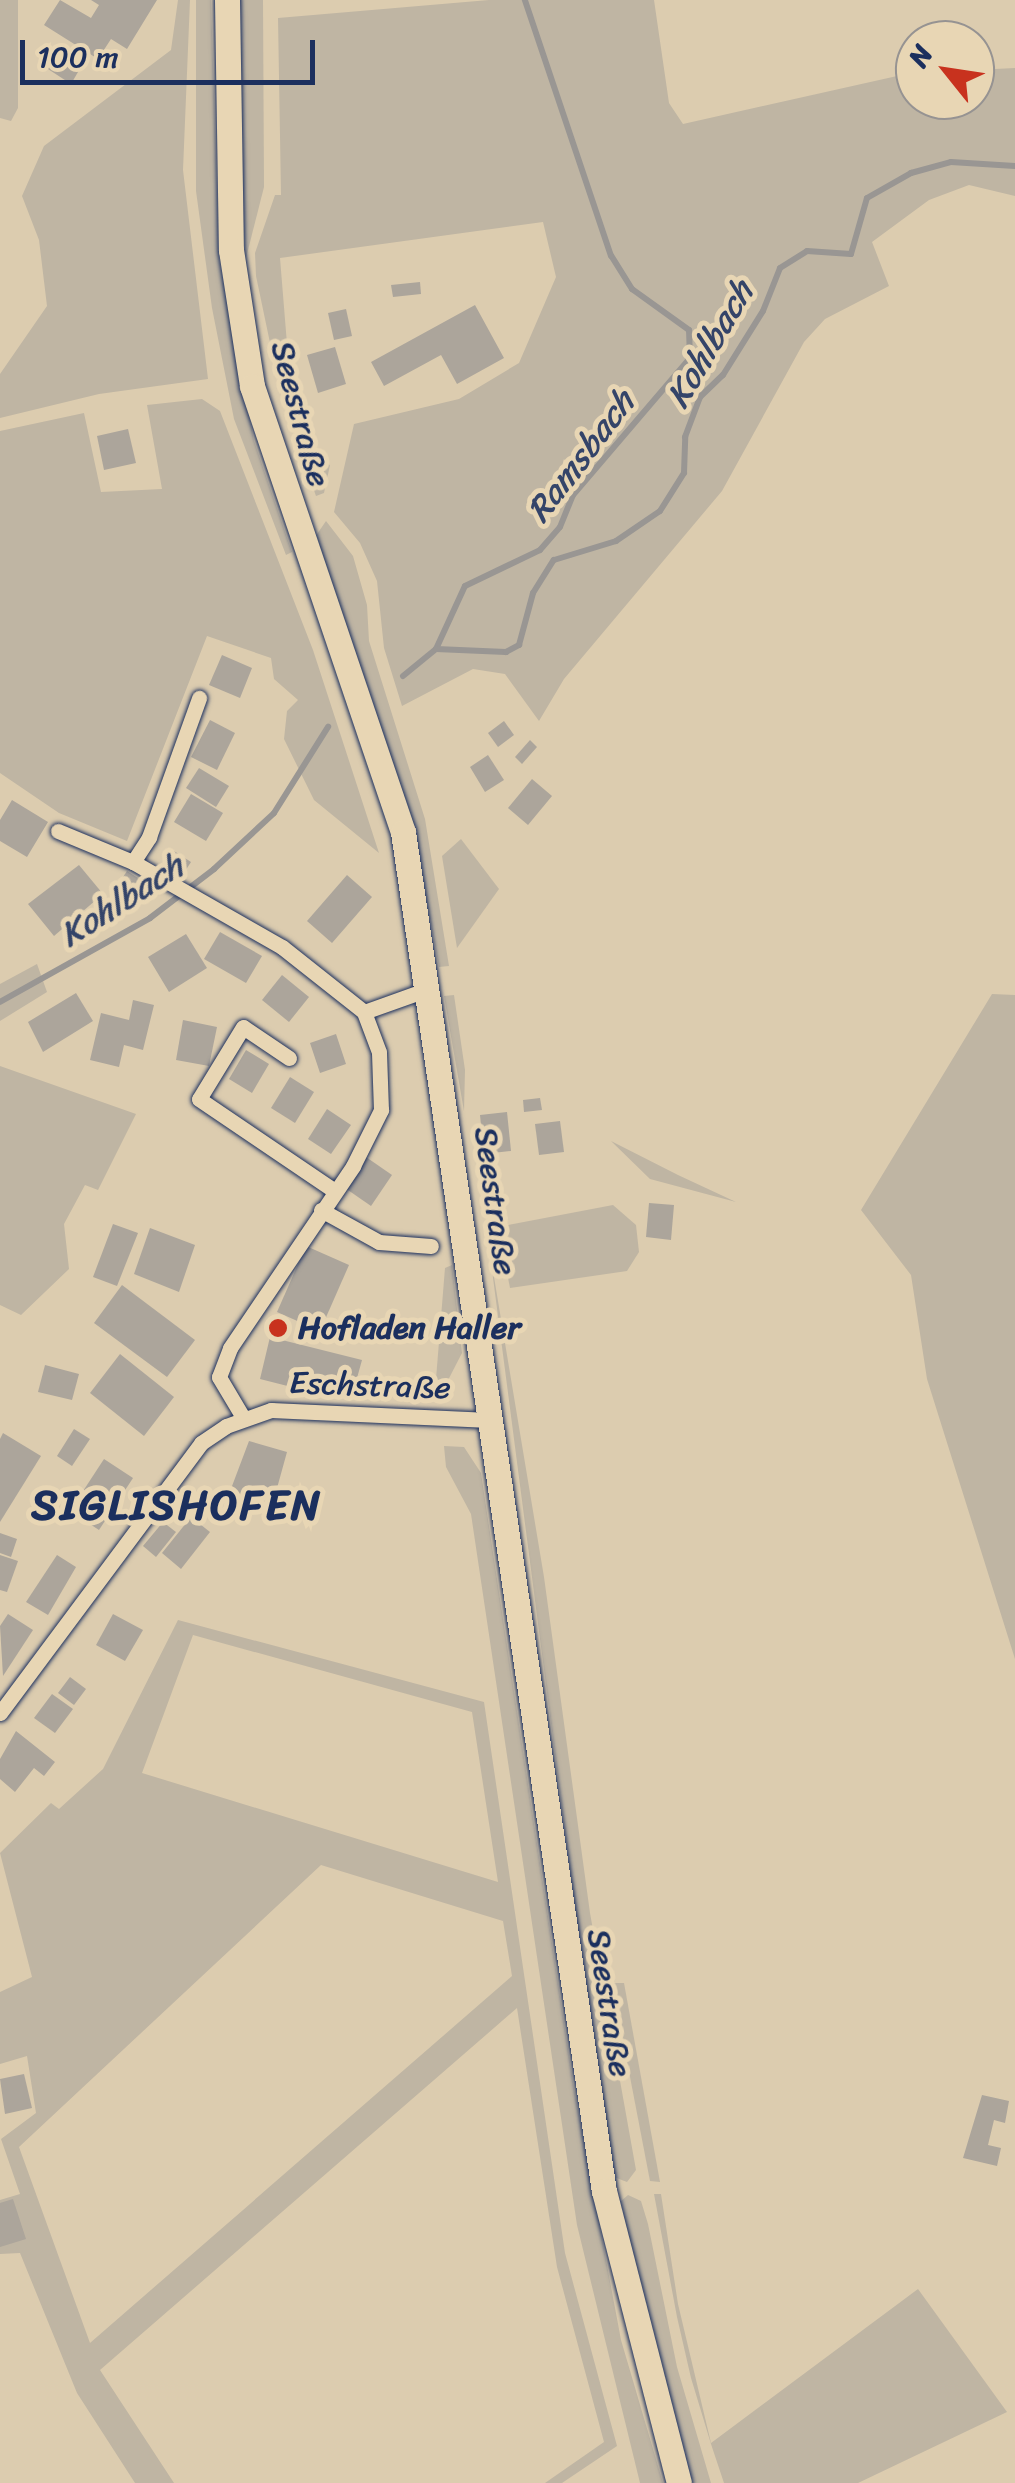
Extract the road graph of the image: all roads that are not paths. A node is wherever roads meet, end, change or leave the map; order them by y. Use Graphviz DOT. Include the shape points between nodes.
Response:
graph roads {
  1 [pos="227,0"];
  2 [pos="198,698"];
  3 [pos="58,831"];
  4 [pos="132,862"];
  5 [pos="431,988"];
  6 [pos="364,1012"];
  7 [pos="289,1058"];
  8 [pos="335,1190"];
  9 [pos="321,1210"];
  10 [pos="431,1246"];
  11 [pos="244,1419"];
  12 [pos="494,1420"];
  13 [pos="0,1713"];
  14 [pos="679,2483"];
  1 -- 5 [label="main road, Seestraße" via="230,250 252,386 404,832"];
  2 -- 4 [label="street" via="149,837"];
  3 -- 4 [label="street"];
  4 -- 6 [label="street" via="282,947"];
  5 -- 6 [label="street"];
  5 -- 12 [label="main road, Seestraße"];
  6 -- 8 [label="street" via="378,1052 381,1110"];
  7 -- 8 [label="street" via="243,1028 199,1099"];
  8 -- 9 [label="street"];
  9 -- 10 [label="street" via="379,1242"];
  9 -- 11 [label="street, Eschstraße" via="230,1348 219,1377 226,1400"];
  11 -- 12 [label="street, Eschstraße" via="271,1410"];
  11 -- 13 [label="street, Eschstraße" via="201,1443"];
  12 -- 14 [label="main road, Seestraße" via="604,2191"];
}
